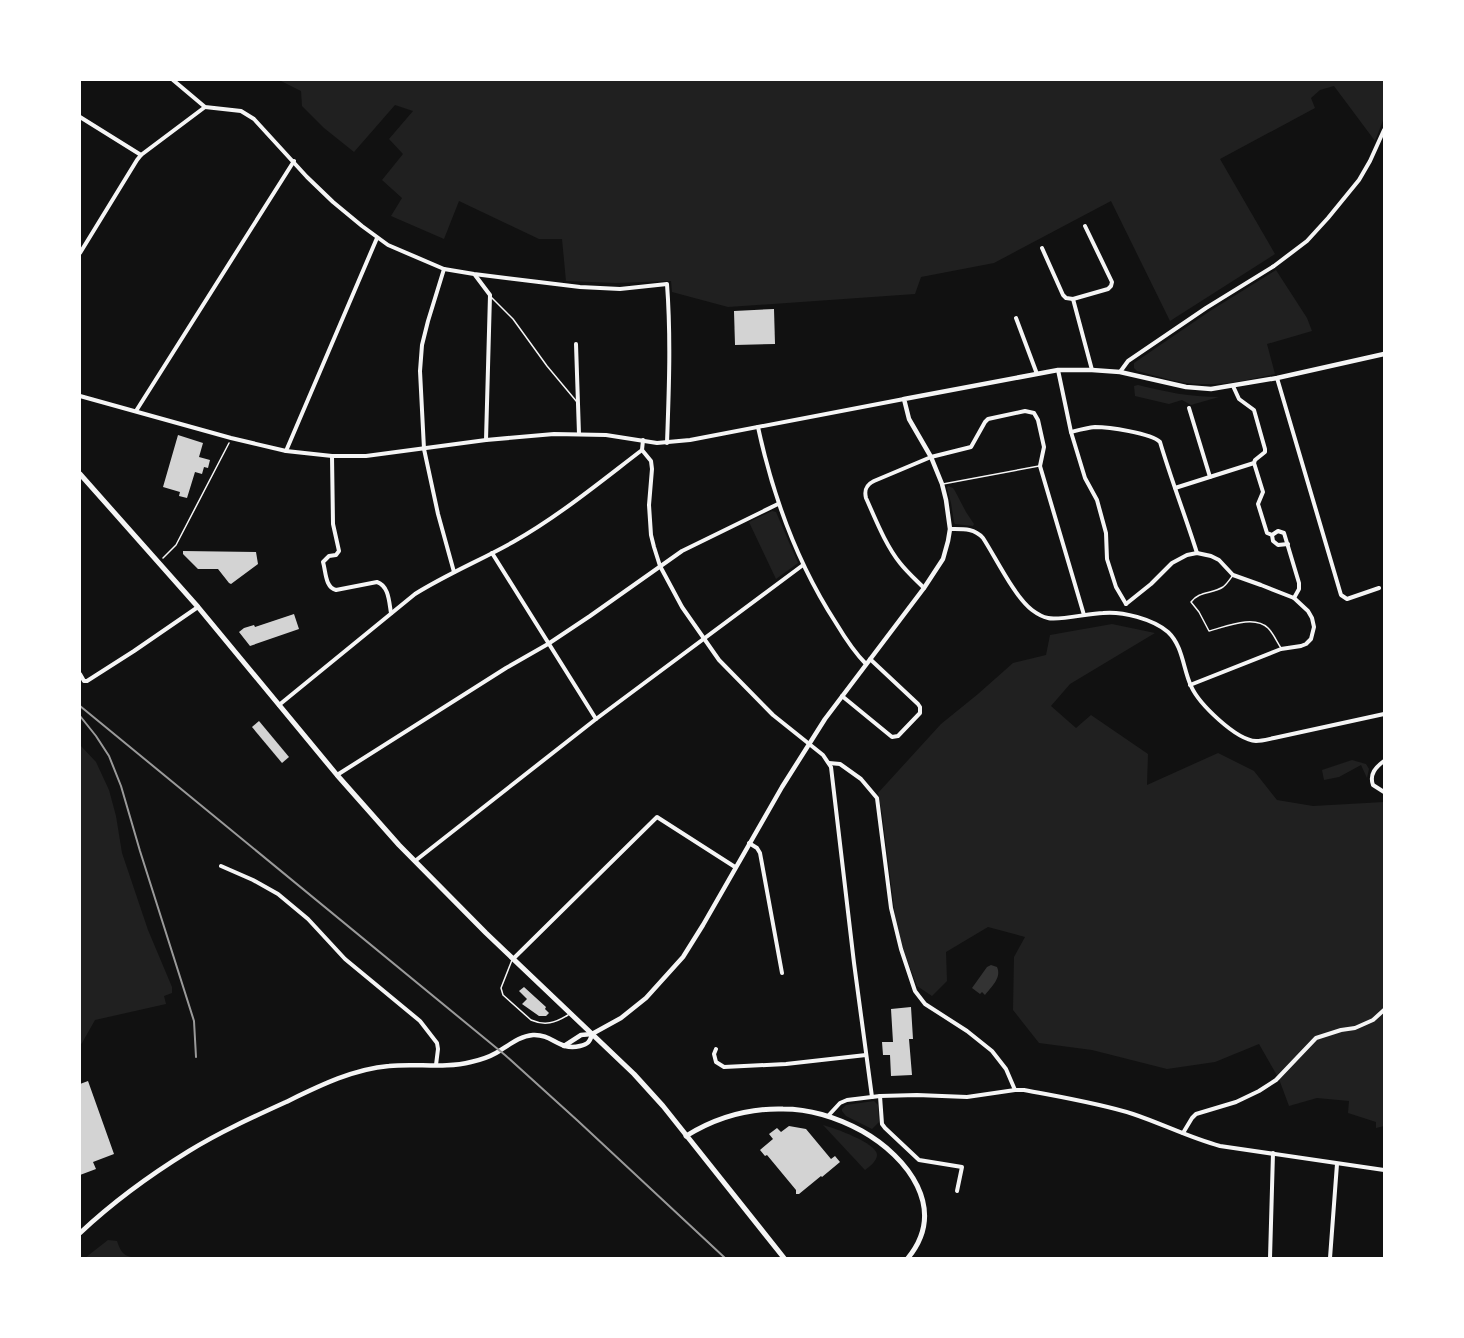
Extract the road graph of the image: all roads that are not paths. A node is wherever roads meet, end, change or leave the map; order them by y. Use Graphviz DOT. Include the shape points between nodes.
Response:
graph roads {
  1 [pos="173,80"];
  2 [pos="205,107"];
  3 [pos="80,117"];
  4 [pos="1384,130"];
  5 [pos="141,155"];
  6 [pos="294,162"];
  7 [pos="1085,226"];
  8 [pos="377,238"];
  9 [pos="1042,248"];
  10 [pos="80,253"];
  11 [pos="444,269"];
  12 [pos="474,274"];
  13 [pos="490,295"];
  14 [pos="1072,299"];
  15 [pos="1016,318"];
  16 [pos="576,344"];
  17 [pos="1384,354"];
  18 [pos="1058,370"];
  19 [pos="1092,370"];
  20 [pos="1120,372"];
  21 [pos="1037,374"];
  22 [pos="1277,378"];
  23 [pos="1233,386"];
  24 [pos="80,396"];
  25 [pos="904,399"];
  26 [pos="578,402"];
  27 [pos="1190,408"];
  28 [pos="136,411"];
  29 [pos="758,427"];
  30 [pos="1071,432"];
  31 [pos="579,434"];
  32 [pos="486,440"];
  33 [pos="643,440"];
  34 [pos="667,442"];
  35 [pos="424,449"];
  36 [pos="642,450"];
  37 [pos="286,451"];
  38 [pos="332,456"];
  39 [pos="931,457"];
  40 [pos="1254,463"];
  41 [pos="1040,466"];
  42 [pos="80,474"];
  43 [pos="1210,477"];
  44 [pos="942,484"];
  45 [pos="1175,488"];
  46 [pos="778,504"];
  47 [pos="950,529"];
  48 [pos="1272,535"];
  49 [pos="1288,544"];
  50 [pos="492,553"];
  51 [pos="1197,553"];
  52 [pos="803,565"];
  53 [pos="660,566"];
  54 [pos="454,572"];
  55 [pos="1233,575"];
  56 [pos="924,588"];
  57 [pos="1379,588"];
  58 [pos="1294,598"];
  59 [pos="1126,604"];
  60 [pos="198,607"];
  61 [pos="391,613"];
  62 [pos="1123,614"];
  63 [pos="1084,615"];
  64 [pos="704,638"];
  65 [pos="549,644"];
  66 [pos="1281,649"];
  67 [pos="870,659"];
  68 [pos="866,664"];
  69 [pos="80,674"];
  70 [pos="1190,685"];
  71 [pos="842,696"];
  72 [pos="279,705"];
  73 [pos="1384,714"];
  74 [pos="596,719"];
  75 [pos="810,744"];
  76 [pos="1384,761"];
  77 [pos="829,763"];
  78 [pos="337,776"];
  79 [pos="1384,792"];
  80 [pos="749,843"];
  81 [pos="415,862"];
  82 [pos="221,866"];
  83 [pos="735,867"];
  84 [pos="513,959"];
  85 [pos="782,973"];
  86 [pos="1384,1010"];
  87 [pos="570,1014"];
  88 [pos="592,1035"];
  89 [pos="564,1046"];
  90 [pos="716,1049"];
  91 [pos="866,1056"];
  92 [pos="436,1065"];
  93 [pos="1015,1090"];
  94 [pos="880,1096"];
  95 [pos="872,1097"];
  96 [pos="828,1116"];
  97 [pos="1183,1133"];
  98 [pos="686,1136"];
  99 [pos="1273,1153"];
  100 [pos="1337,1164"];
  101 [pos="1384,1170"];
  102 [pos="957,1191"];
  103 [pos="80,1233"];
  104 [pos="784,1258"];
  105 [pos="908,1258"];
  106 [pos="936,1258"];
  107 [pos="945,1258"];
  108 [pos="1270,1258"];
  109 [pos="1330,1258"];
  1 -- 2 [label="street"];
  2 -- 5 [label="street"];
  2 -- 6 [label="street" via="241,111 254,119"];
  3 -- 5 [label="street"];
  4 -- 20 [label="street" via="1359,180 1307,241 1128,361"];
  5 -- 10 [label="street"];
  6 -- 8 [label="street" via="333,202"];
  6 -- 28 [label="street"];
  7 -- 14 [label="street" via="1112,286"];
  8 -- 11 [label="street"];
  8 -- 37 [label="street"];
  9 -- 14 [label="street" via="1063,295"];
  11 -- 12 [label="street"];
  11 -- 35 [label="street" via="422,345"];
  12 -- 13 [label="street"];
  12 -- 34 [label="street" via="580,287 620,289 667,284"];
  13 -- 26 [label="lane"];
  13 -- 32 [label="street"];
  14 -- 19 [label="street"];
  15 -- 21 [label="street"];
  16 -- 26 [label="street"];
  17 -- 22 [label="street"];
  18 -- 19 [label="street"];
  18 -- 21 [label="street"];
  18 -- 30 [label="street"];
  19 -- 20 [label="street"];
  20 -- 23 [label="street" via="1197,388"];
  21 -- 25 [label="street"];
  22 -- 23 [label="street"];
  22 -- 57 [label="street" via="1341,595 1347,599"];
  23 -- 40 [label="street" via="1239,399 1254,410 1265,449"];
  24 -- 28 [label="street"];
  25 -- 29 [label="street"];
  25 -- 39 [label="street" via="909,419"];
  26 -- 31 [label="street"];
  27 -- 43 [label="street"];
  28 -- 37 [label="street"];
  29 -- 34 [label="street"];
  29 -- 46 [label="street"];
  30 -- 45 [label="street" via="1104,428 1156,438"];
  30 -- 59 [label="street" via="1103,521 1107,559"];
  31 -- 32 [label="street"];
  31 -- 33 [label="street"];
  32 -- 35 [label="street"];
  33 -- 34 [label="street"];
  33 -- 36 [label="street"];
  35 -- 38 [label="street"];
  35 -- 54 [label="street"];
  36 -- 50 [label="street" via="547,521"];
  36 -- 53 [label="street" via="651,461 650,518"];
  37 -- 38 [label="street"];
  38 -- 61 [label="street" via="333,524 339,551 323,562 328,584 336,590 381,583"];
  39 -- 41 [label="street" via="970,447 988,419 1025,411 1034,413 1038,420 1044,447"];
  39 -- 44 [label="street"];
  39 -- 56 [label="street" via="873,481 865,492 894,554"];
  40 -- 43 [label="street"];
  40 -- 48 [label="street" via="1263,492 1258,504 1267,533"];
  41 -- 44 [label="lane"];
  41 -- 63 [label="street"];
  42 -- 60 [label="main road"];
  43 -- 45 [label="street"];
  44 -- 47 [label="street"];
  45 -- 51 [label="street"];
  46 -- 52 [label="street"];
  46 -- 53 [label="street" via="682,551"];
  47 -- 56 [label="street" via="943,559"];
  47 -- 63 [label="street" via="980,534 1022,601 1034,612 1050,619"];
  48 -- 49 [label="street" via="1278,545"];
  48 -- 49 [label="street" via="1284,533"];
  49 -- 58 [label="street" via="1299,584"];
  50 -- 54 [label="street"];
  50 -- 65 [label="street"];
  51 -- 55 [label="street" via="1211,556"];
  51 -- 59 [label="street" via="1172,562"];
  52 -- 64 [label="street"];
  52 -- 68 [label="street" via="854,651"];
  53 -- 64 [label="street"];
  53 -- 65 [label="street"];
  54 -- 61 [label="street"];
  55 -- 58 [label="street"];
  55 -- 66 [label="lane" via="1226,585 1199,594 1191,602 1206,627 1209,631 1256,621 1270,630"];
  56 -- 67 [label="street"];
  58 -- 66 [label="street" via="1312,618 1313,634 1306,644"];
  59 -- 62 [label="street"];
  60 -- 69 [label="street" via="87,681"];
  60 -- 72 [label="main road"];
  61 -- 72 [label="street"];
  62 -- 63 [label="street"];
  62 -- 70 [label="street" via="1160,626 1169,633 1181,653"];
  64 -- 74 [label="street"];
  64 -- 75 [label="street" via="719,660 760,702"];
  65 -- 74 [label="street"];
  65 -- 78 [label="street"];
  66 -- 70 [label="street"];
  67 -- 68 [label="street"];
  67 -- 71 [label="street" via="918,704 920,713 898,736 892,737"];
  68 -- 71 [label="street"];
  70 -- 73 [label="street" via="1221,722 1257,741"];
  71 -- 75 [label="street"];
  72 -- 78 [label="main road"];
  74 -- 81 [label="street"];
  75 -- 77 [label="street"];
  75 -- 80 [label="street"];
  76 -- 79 [label="street" via="1373,771 1371,780"];
  77 -- 91 [label="street"];
  77 -- 93 [label="street" via="840,764 861,779 877,798 891,908 915,991 925,1004 992,1051"];
  78 -- 81 [label="main road"];
  80 -- 83 [label="street"];
  80 -- 85 [label="street" via="760,853"];
  81 -- 84 [label="main road"];
  82 -- 92 [label="street" via="278,894 345,959 420,1021 437,1043"];
  83 -- 84 [label="street" via="657,817"];
  83 -- 88 [label="street" via="675,968 630,1011"];
  84 -- 87 [label="main road"];
  84 -- 87 [label="lane" via="501,988 503,995 535,1022 556,1023"];
  86 -- 97 [label="street" via="1355,1028 1316,1038 1272,1082 1236,1102 1196,1114"];
  87 -- 88 [label="main road"];
  88 -- 89 [label="street" via="581,1035"];
  88 -- 89 [label="street" via="586,1045"];
  88 -- 98 [label="main road" via="634,1074"];
  89 -- 92 [label="street" via="542,1036 527,1036 473,1062"];
  90 -- 91 [label="street" via="716,1062 724,1066"];
  91 -- 95 [label="street"];
  92 -- 103 [label="street" via="387,1066 350,1074 233,1127 188,1151 121,1197"];
  93 -- 94 [label="street" via="967,1097"];
  93 -- 97 [label="street" via="1113,1108"];
  94 -- 95 [label="street"];
  94 -- 102 [label="street" via="882,1124 919,1160 962,1167"];
  95 -- 96 [label="street" via="840,1103"];
  96 -- 98 [label="main road" via="783,1109 756,1111 728,1116"];
  96 -- 105 [label="main road" via="876,1140 903,1164 919,1187 925,1222"];
  97 -- 99 [label="street" via="1220,1146"];
  98 -- 104 [label="main road"];
  99 -- 100 [label="street"];
  99 -- 108 [label="street"];
  100 -- 101 [label="street"];
  100 -- 109 [label="street"];
  106 -- 107 [label="lane"];
}
